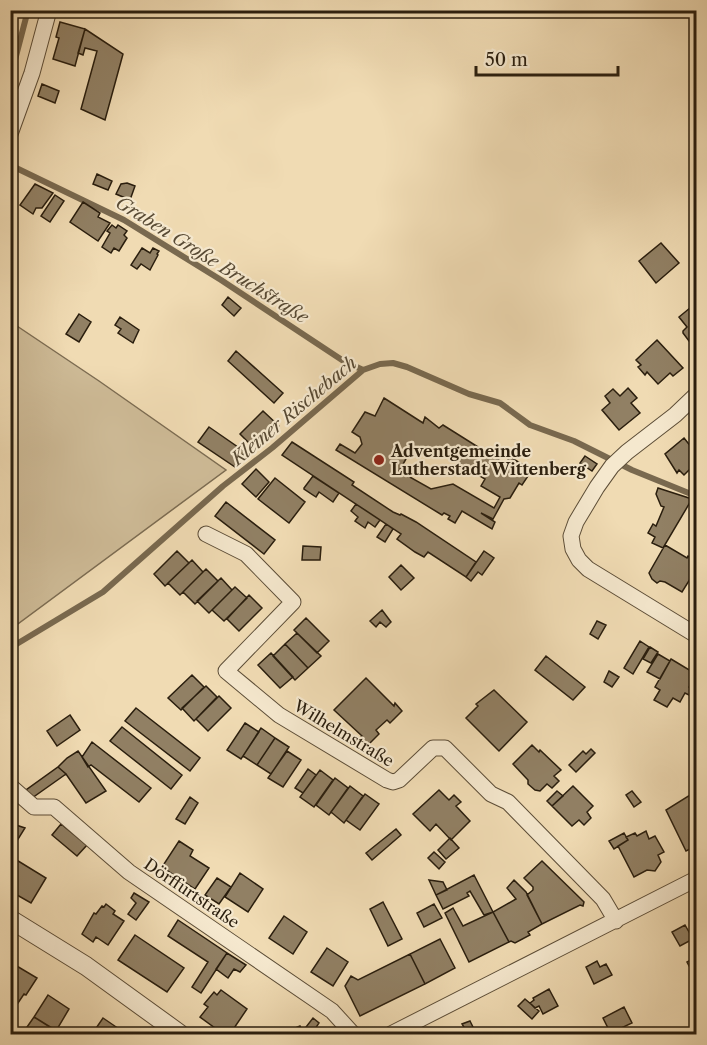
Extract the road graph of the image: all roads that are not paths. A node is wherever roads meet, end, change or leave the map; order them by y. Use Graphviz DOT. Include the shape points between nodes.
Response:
graph roads {
  1 [pos="49,10"];
  2 [pos="10,134"];
  3 [pos="696,395"];
  4 [pos="206,534"];
  5 [pos="696,635"];
  6 [pos="10,786"];
  7 [pos="696,879"];
  8 [pos="10,919"];
  9 [pos="616,921"];
  10 [pos="180,1035"];
  11 [pos="353,1035"];
  12 [pos="392,1035"];
  1 -- 2 [label="street"];
  3 -- 5 [label="street" via="612,466 571,536 573,549 588,569"];
  4 -- 9 [label="street, Wilhelmstraße" via="246,554 293,602 226,671 279,716 387,780 399,780 433,748 445,748 491,794 508,802 603,899"];
  6 -- 11 [label="street, Dörffurtstraße" via="34,807 54,807 129,872 332,1011"];
  7 -- 9 [label="street"];
  8 -- 10 [label="street" via="86,966"];
  9 -- 12 [label="street"];
}
